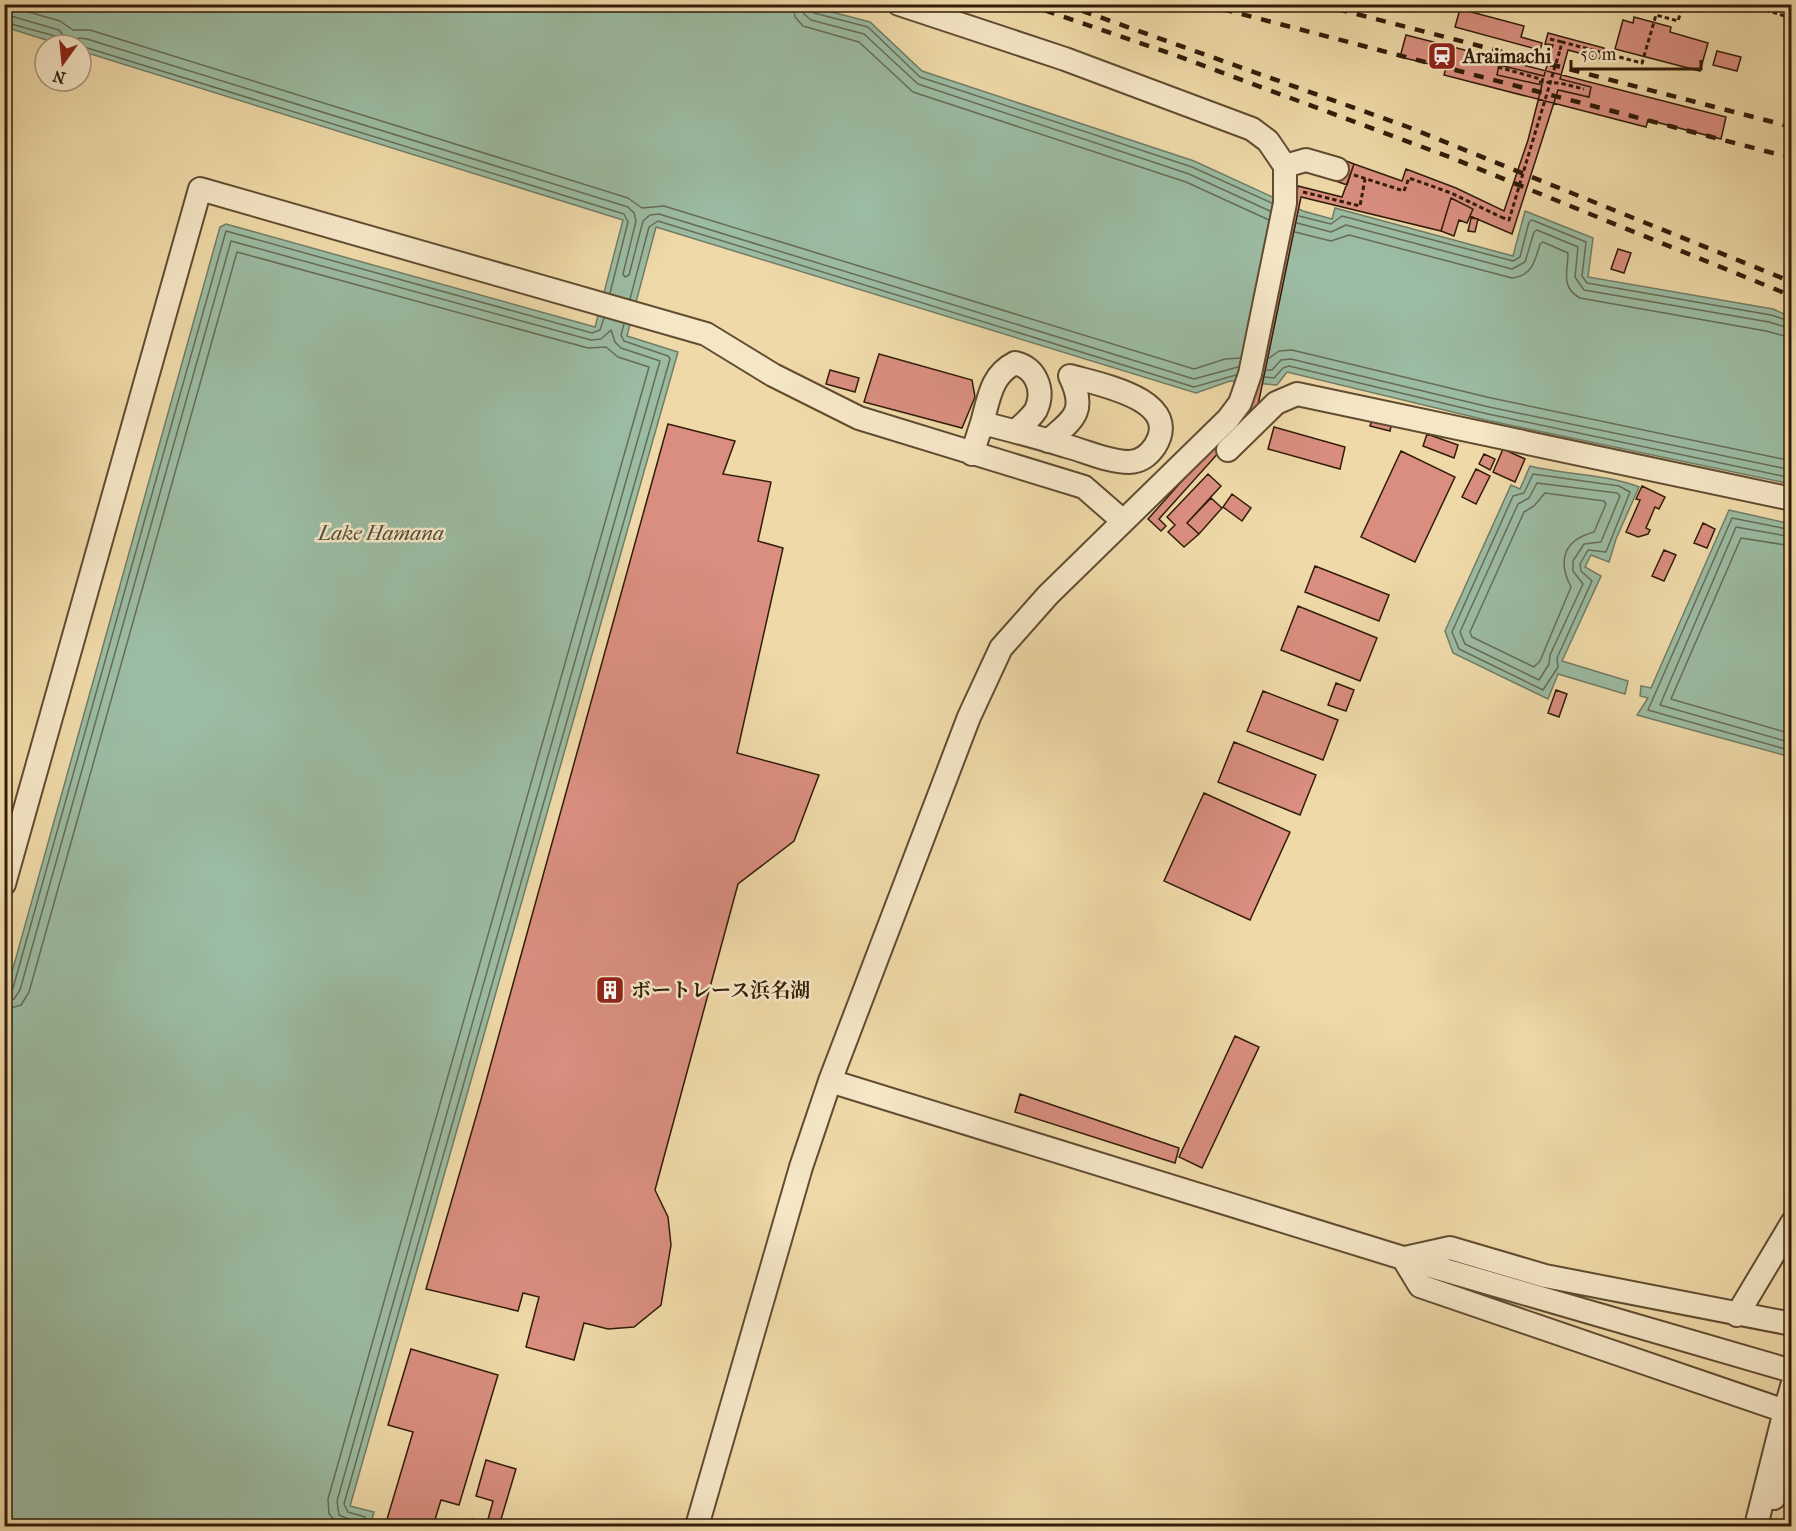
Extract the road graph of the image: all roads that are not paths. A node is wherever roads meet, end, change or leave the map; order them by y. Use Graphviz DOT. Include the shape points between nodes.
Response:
graph roads {
  1 [pos="899,4"];
  2 [pos="1285,166"];
  3 [pos="1336,169"];
  4 [pos="1026,366"];
  5 [pos="1070,376"];
  6 [pos="982,423"];
  7 [pos="1016,431"];
  8 [pos="1048,441"];
  9 [pos="1228,450"];
  10 [pos="972,454"];
  11 [pos="1791,499"];
  12 [pos="1123,521"];
  13 [pos="4,884"];
  14 [pos="830,1081"];
  15 [pos="1791,1223"];
  16 [pos="1403,1258"];
  17 [pos="1737,1315"];
  18 [pos="1791,1324"];
  19 [pos="1791,1371"];
  20 [pos="1791,1386"];
  21 [pos="1788,1412"];
  22 [pos="1791,1458"];
  23 [pos="697,1527"];
  24 [pos="1756,1527"];
  25 [pos="1762,1527"];
  1 -- 2 [label="street" via="1065,59 1252,129 1268,141"];
  2 -- 3 [label="street" via="1306,160"];
  2 -- 12 [label="street" via="1291,201 1240,403"];
  4 -- 5 [label="street"];
  4 -- 6 [label="street" via="1016,363 995,378"];
  4 -- 7 [label="street" via="1038,382 1040,394 1036,409"];
  5 -- 8 [label="street" via="1078,409 1069,424"];
  5 -- 8 [label="street" via="1143,400 1157,417 1159,437 1148,454 1130,462"];
  6 -- 7 [label="street"];
  6 -- 10 [label="street"];
  7 -- 8 [label="street"];
  9 -- 11 [label="street" via="1276,403 1297,394"];
  10 -- 12 [label="street" via="1083,487"];
  10 -- 13 [label="street" via="859,418 773,375 706,334 200,189"];
  12 -- 14 [label="street" via="1001,648 969,717"];
  14 -- 16 [label="street"];
  14 -- 23 [label="street" via="801,1167"];
  15 -- 17 [label="street"];
  16 -- 17 [label="street" via="1450,1248 1545,1276"];
  16 -- 19 [label="street"];
  16 -- 21 [label="street" via="1420,1286"];
  17 -- 18 [label="street"];
  20 -- 21 [label="street"];
  21 -- 24 [label="street"];
  22 -- 25 [label="street"];
}
